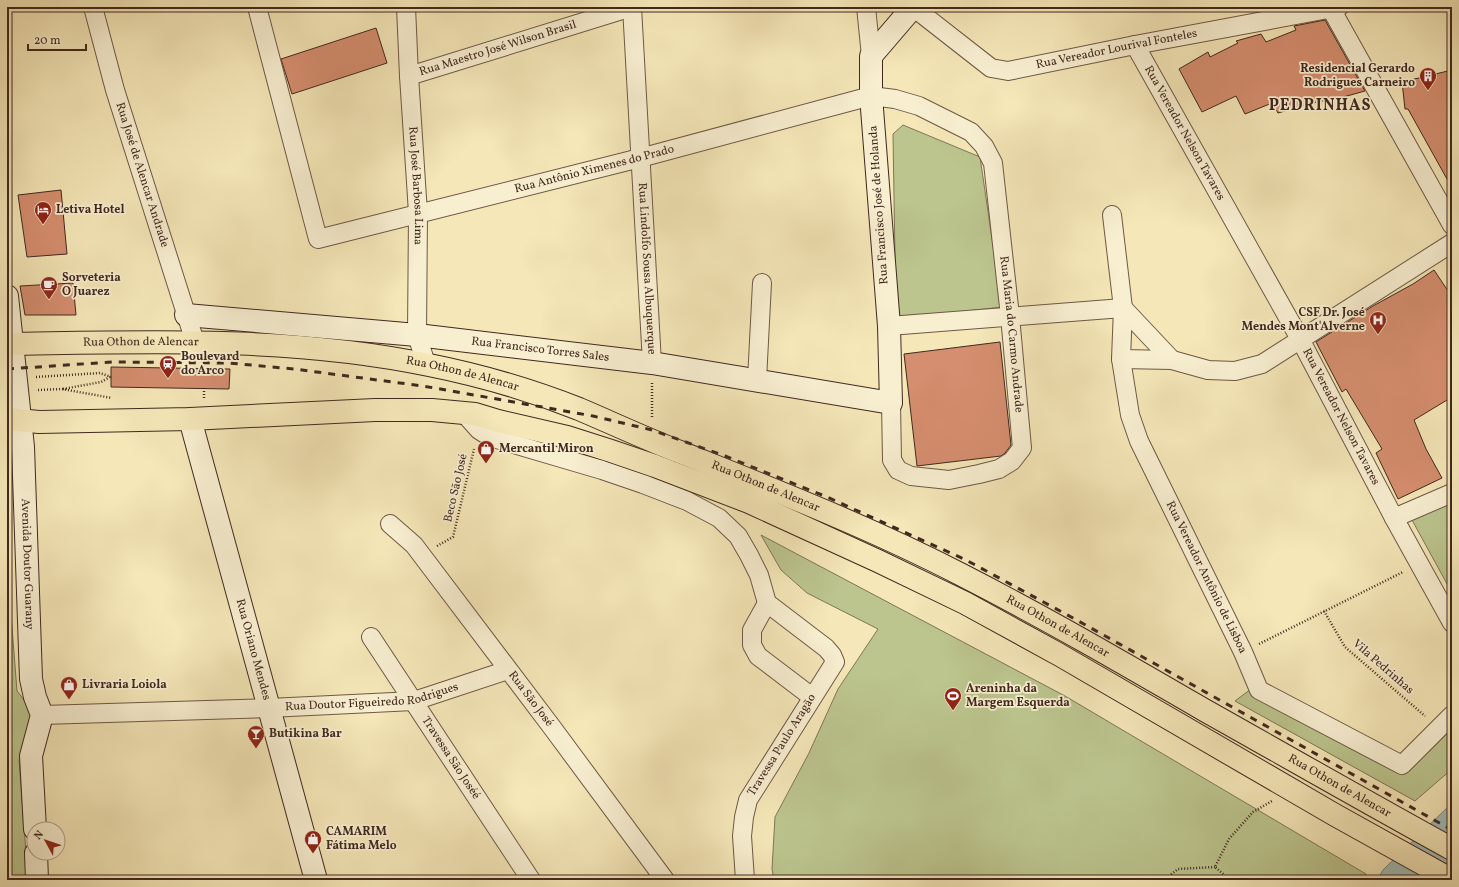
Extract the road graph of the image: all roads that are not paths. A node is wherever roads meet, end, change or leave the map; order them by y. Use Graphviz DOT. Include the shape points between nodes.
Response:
graph roads {
  1 [pos="93,7"];
  2 [pos="257,7"];
  3 [pos="406,7"];
  4 [pos="632,7"];
  5 [pos="866,7"];
  6 [pos="913,7"];
  7 [pos="1333,8"];
  8 [pos="1136,45"];
  9 [pos="871,56"];
  10 [pos="409,76"];
  11 [pos="871,96"];
  12 [pos="640,158"];
  13 [pos="418,213"];
  14 [pos="1112,215"];
  15 [pos="1452,224"];
  16 [pos="1452,243"];
  17 [pos="762,283"];
  18 [pos="7,296"];
  19 [pos="1123,308"];
  20 [pos="186,315"];
  21 [pos="1010,316"];
  22 [pos="888,326"];
  23 [pos="417,335"];
  24 [pos="1300,339"];
  25 [pos="195,342"];
  26 [pos="9,344"];
  27 [pos="1121,359"];
  28 [pos="1172,360"];
  29 [pos="652,363"];
  30 [pos="426,364"];
  31 [pos="757,380"];
  32 [pos="891,403"];
  33 [pos="463,412"];
  34 [pos="13,419"];
  35 [pos="190,419"];
  36 [pos="1452,493"];
  37 [pos="1394,518"];
  38 [pos="390,524"];
  39 [pos="766,603"];
  40 [pos="1452,623"];
  41 [pos="371,637"];
  42 [pos="508,670"];
  43 [pos="812,697"];
  44 [pos="414,700"];
  45 [pos="269,708"];
  46 [pos="42,715"];
  47 [pos="1452,715"];
  48 [pos="35,821"];
  49 [pos="1452,849"];
  50 [pos="36,861"];
  51 [pos="37,880"];
  52 [pos="316,880"];
  53 [pos="531,880"];
  54 [pos="665,880"];
  55 [pos="745,880"];
  56 [pos="1452,880"];
  1 -- 20 [label="street, Rua José de Alencar Andrade" via="115,90"];
  2 -- 13 [label="street, Rua Antônio Ximenes do Prado" via="318,239"];
  3 -- 10 [label="street, Rua José Barbosa Lima"];
  4 -- 10 [label="street, Rua Maestro José Wilson Brasil"];
  4 -- 12 [label="street, Rua Lindolfo Sousa Albuquerque"];
  5 -- 9 [label="street, Rua Francisco José de Holanda"];
  6 -- 8 [label="street, Rua Vereador Lourival Fonteles" via="991,68 1008,71"];
  6 -- 9 [label="street"];
  7 -- 8 [label="street, Rua Vereador Lourival Fonteles"];
  7 -- 15 [label="street"];
  8 -- 24 [label="street, Rua Vereador Nelson Tavares"];
  9 -- 11 [label="street, Rua Francisco José de Holanda"];
  10 -- 13 [label="street, Rua José Barbosa Lima"];
  11 -- 12 [label="street, Rua Antônio Ximenes do Prado"];
  11 -- 21 [label="street, Rua Maria do Carmo Andrade" via="919,106 971,132 984,146 993,163"];
  11 -- 22 [label="street, Rua Francisco José de Holanda"];
  12 -- 13 [label="street, Rua Antônio Ximenes do Prado"];
  12 -- 29 [label="street, Rua Lindolfo Sousa Albuquerque"];
  13 -- 23 [label="street, Rua José Barbosa Lima"];
  14 -- 19 [label="street, Rua Vereador Antônio de Lisboa"];
  16 -- 24 [label="street"];
  17 -- 31 [label="street"];
  18 -- 26 [label="street, Avenida Doutor Guarany"];
  19 -- 21 [label="street"];
  19 -- 27 [label="street, Rua Vereador Antônio de Lisboa"];
  19 -- 28 [label="street"];
  20 -- 23 [label="street, Rua Francisco Torres Sales"];
  20 -- 25 [label="street, Rua José de Alencar Andrade"];
  21 -- 22 [label="street"];
  21 -- 32 [label="street, Rua Maria do Carmo Andrade" via="1022,448 1012,461 999,468 949,480 911,476 898,470 892,460"];
  22 -- 32 [label="street, Rua Francisco José de Holanda"];
  23 -- 29 [label="street, Rua Francisco Torres Sales"];
  23 -- 30 [label="street, Rua José Barbosa Lima"];
  24 -- 28 [label="street" via="1262,364 1236,371 1208,370"];
  24 -- 37 [label="street, Rua Vereador Nelson Tavares"];
  25 -- 26 [label="main road, Rua Othon de Alencar"];
  25 -- 30 [label="main road, Rua Othon de Alencar" via="336,350"];
  26 -- 34 [label="street, Avenida Doutor Guarany"];
  27 -- 28 [label="street"];
  27 -- 47 [label="street, Rua Vereador Antônio de Lisboa" via="1130,415 1139,441 1243,652 1259,690 1402,765"];
  29 -- 31 [label="street, Rua Francisco Torres Sales"];
  30 -- 49 [label="main road, Rua Othon de Alencar" via="478,376 577,408 652,442 899,544 958,572"];
  31 -- 32 [label="street, Rua Francisco Torres Sales"];
  33 -- 35 [label="main road, Rua Othon de Alencar" via="375,410"];
  33 -- 39 [label="street" via="479,430 490,437 643,484 687,501 719,518 738,536 749,555 759,576"];
  33 -- 56 [label="main road, Rua Othon de Alencar" via="567,437 655,466 748,502 864,554 1011,628"];
  34 -- 35 [label="main road, Rua Othon de Alencar" via="39,422"];
  34 -- 46 [label="street, Avenida Doutor Guarany" via="23,447 31,679"];
  35 -- 45 [label="street, Rua Oriano Mendes"];
  36 -- 37 [label="street"];
  37 -- 40 [label="street, Rua Vereador Nelson Tavares"];
  38 -- 42 [label="street, Rua São José" via="414,545"];
  39 -- 43 [label="street" via="752,630 752,645 758,656"];
  39 -- 43 [label="street, Travessa Paulo Aragão" via="832,655 835,662"];
  41 -- 44 [label="street, Travessa São Joséé"];
  42 -- 44 [label="street, Rua Doutor Figueiredo Rodrigues"];
  42 -- 54 [label="street, Rua São José"];
  43 -- 55 [label="street, Travessa Paulo Aragão" via="748,800 742,836"];
  44 -- 45 [label="street, Rua Doutor Figueiredo Rodrigues"];
  44 -- 53 [label="street, Travessa São Joséé"];
  45 -- 46 [label="street, Rua Doutor Figueiredo Rodrigues"];
  45 -- 52 [label="street, Rua Oriano Mendes"];
  46 -- 48 [label="street" via="31,756"];
  50 -- 51 [label="street"];
}
